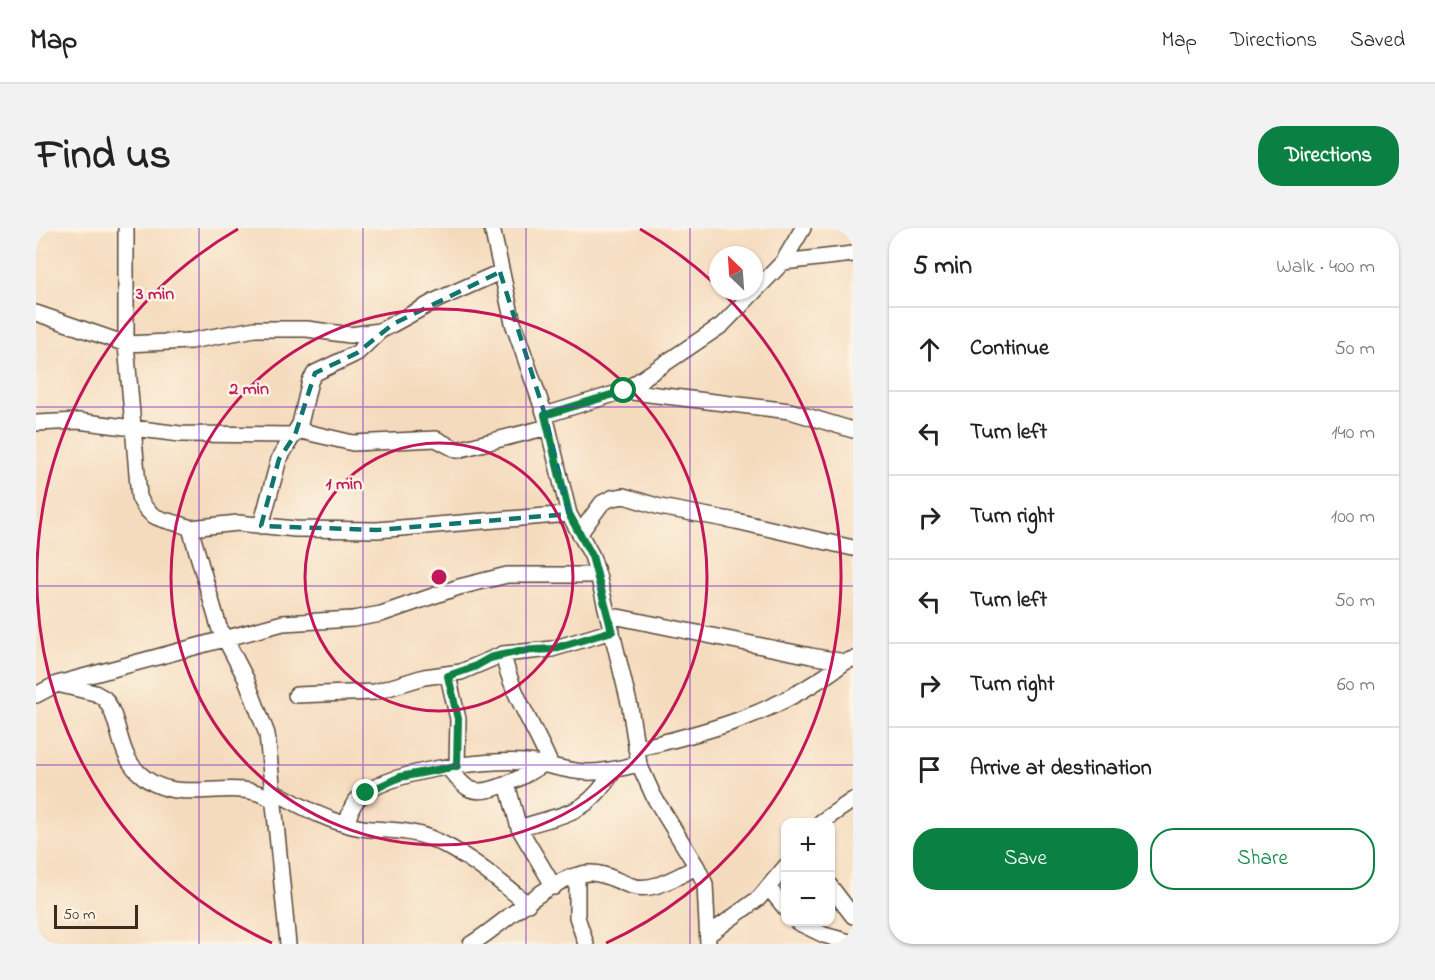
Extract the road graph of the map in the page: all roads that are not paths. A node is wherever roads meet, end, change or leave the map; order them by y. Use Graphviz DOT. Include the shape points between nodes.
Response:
graph roads {
  1 [pos="126,228"];
  2 [pos="492,228"];
  3 [pos="803,228"];
  4 [pos="853,254"];
  5 [pos="783,262"];
  6 [pos="500,272"];
  7 [pos="36,313"];
  8 [pos="380,331"];
  9 [pos="126,344"];
  10 [pos="624,391"];
  11 [pos="547,421"];
  12 [pos="36,423"];
  13 [pos="133,428"];
  14 [pos="853,430"];
  15 [pos="296,432"];
  16 [pos="569,514"];
  17 [pos="261,526"];
  18 [pos="190,528"];
  19 [pos="580,533"];
  20 [pos="853,548"];
  21 [pos="598,575"];
  22 [pos="608,615"];
  23 [pos="612,631"];
  24 [pos="224,639"];
  25 [pos="503,654"];
  26 [pos="849,661"];
  27 [pos="448,676"];
  28 [pos="57,684"];
  29 [pos="36,695"];
  30 [pos="296,695"];
  31 [pos="638,756"];
  32 [pos="547,766"];
  33 [pos="452,767"];
  34 [pos="615,770"];
  35 [pos="507,784"];
  36 [pos="273,796"];
  37 [pos="852,805"];
  38 [pos="828,818"];
  39 [pos="347,824"];
  40 [pos="519,828"];
  41 [pos="697,867"];
  42 [pos="781,872"];
  43 [pos="577,876"];
  44 [pos="554,886"];
  45 [pos="768,887"];
  46 [pos="835,891"];
  47 [pos="781,903"];
  48 [pos="528,904"];
  49 [pos="853,916"];
  50 [pos="803,926"];
  51 [pos="490,939"];
  52 [pos="708,940"];
  53 [pos="819,940"];
  54 [pos="853,943"];
  55 [pos="288,944"];
  56 [pos="471,944"];
  57 [pos="586,944"];
  1 -- 9 [label="street"];
  2 -- 6 [label="street"];
  3 -- 5 [label="street"];
  4 -- 5 [label="street"];
  5 -- 10 [label="street" via="722,325"];
  6 -- 8 [label="street"];
  6 -- 11 [label="street"];
  7 -- 9 [label="street"];
  8 -- 9 [label="street" via="350,335 307,329 255,329 190,340"];
  8 -- 15 [label="street" via="357,354 315,373"];
  9 -- 13 [label="street"];
  10 -- 11 [label="street"];
  10 -- 14 [label="street" via="790,411"];
  11 -- 15 [label="street" via="457,450 436,439 353,443"];
  11 -- 16 [label="street"];
  12 -- 13 [label="street" via="78,421"];
  13 -- 15 [label="street" via="180,434"];
  13 -- 18 [label="street" via="140,496 146,512"];
  15 -- 17 [label="street" via="279,459"];
  16 -- 17 [label="street" via="377,530"];
  16 -- 19 [label="street"];
  17 -- 18 [label="street"];
  18 -- 24 [label="street"];
  19 -- 20 [label="street" via="602,503 624,496"];
  19 -- 21 [label="street"];
  21 -- 22 [label="street"];
  21 -- 24 [label="street" via="507,575 381,614 284,623"];
  22 -- 23 [label="street"];
  22 -- 26 [label="street"];
  23 -- 25 [label="street" via="552,649"];
  23 -- 31 [label="street"];
  24 -- 28 [label="street"];
  24 -- 36 [label="street" via="246,679 267,734"];
  25 -- 27 [label="street"];
  25 -- 32 [label="street"];
  26 -- 31 [label="street" via="816,684 758,714"];
  27 -- 30 [label="street" via="424,677 358,695"];
  27 -- 33 [label="street" via="458,719"];
  28 -- 29 [label="street"];
  28 -- 36 [label="street" via="104,698 127,758 151,783 182,792 252,790"];
  31 -- 34 [label="street"];
  31 -- 41 [label="street" via="654,797"];
  32 -- 33 [label="street" via="526,762"];
  32 -- 34 [label="street" via="584,772"];
  32 -- 35 [label="street"];
  33 -- 35 [label="street" via="467,788 475,791"];
  33 -- 39 [label="street" via="400,777 366,793 354,804"];
  34 -- 40 [label="street" via="602,790 579,810"];
  35 -- 40 [label="street"];
  36 -- 39 [label="street"];
  36 -- 55 [label="street"];
  37 -- 38 [label="street"];
  39 -- 48 [label="street" via="428,837 480,866"];
  40 -- 44 [label="street"];
  41 -- 43 [label="street" via="647,887 635,887 600,874"];
  41 -- 52 [label="street" via="707,899"];
  42 -- 45 [label="street"];
  43 -- 44 [label="street"];
  43 -- 57 [label="street" via="577,917"];
  44 -- 48 [label="street"];
  45 -- 47 [label="street"];
  45 -- 52 [label="street"];
  46 -- 49 [label="street"];
  48 -- 51 [label="street"];
  50 -- 53 [label="street"];
  51 -- 56 [label="street"];
  53 -- 54 [label="street"];
}
